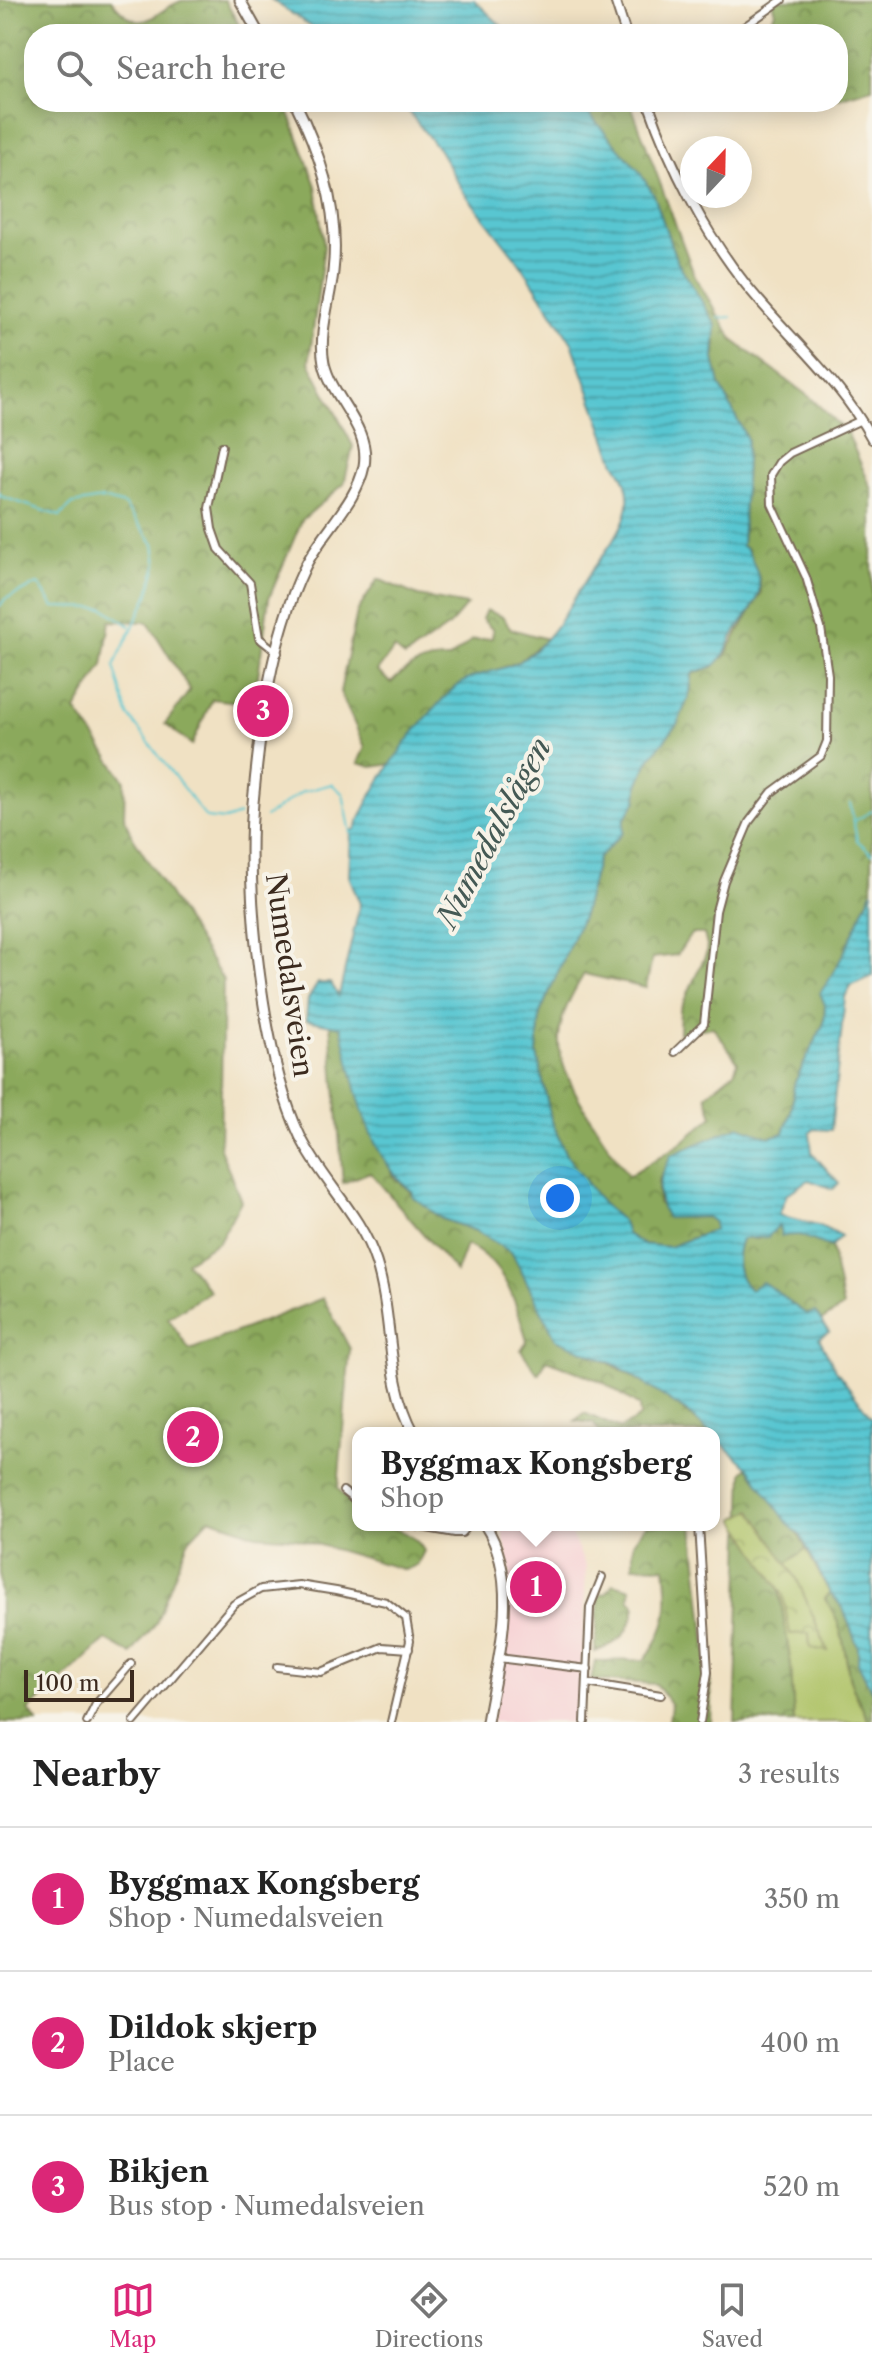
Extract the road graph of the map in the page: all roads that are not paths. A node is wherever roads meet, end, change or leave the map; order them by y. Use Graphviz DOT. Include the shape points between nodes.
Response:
graph roads {
  1 [pos="240,0"];
  2 [pos="615,0"];
  3 [pos="782,0"];
  4 [pos="253,24"];
  5 [pos="623,24"];
  6 [pos="748,24"];
  7 [pos="299,112"];
  8 [pos="654,112"];
  9 [pos="861,420"];
  10 [pos="872,439"];
  11 [pos="222,446"];
  12 [pos="278,653"];
  13 [pos="675,1052"];
  14 [pos="412,1427"];
  15 [pos="343,1491"];
  16 [pos="352,1498"];
  17 [pos="444,1531"];
  18 [pos="464,1531"];
  19 [pos="488,1531"];
  20 [pos="699,1531"];
  21 [pos="602,1577"];
  22 [pos="409,1649"];
  23 [pos="498,1658"];
  24 [pos="131,1664"];
  25 [pos="277,1667"];
  26 [pos="588,1669"];
  27 [pos="587,1683"];
  28 [pos="661,1695"];
  29 [pos="87,1722"];
  30 [pos="134,1722"];
  31 [pos="391,1722"];
  32 [pos="487,1722"];
  33 [pos="585,1722"];
  34 [pos="700,1722"];
  1 -- 4 [label="main road"];
  2 -- 5 [label="main road"];
  3 -- 6 [label="street"];
  7 -- 12 [label="main road, Numedalsveien" via="317,155 335,228 325,364 359,431 365,459 360,479 302,572"];
  8 -- 9 [label="main road" via="672,159 727,260"];
  9 -- 10 [label="main road"];
  9 -- 13 [label="street" via="790,453 771,475 772,504 806,577 821,628 828,675 827,741 821,756 772,792 749,822 716,911 704,1024"];
  11 -- 12 [label="street" via="209,508 212,529 219,549 250,583 259,638"];
  12 -- 14 [label="main road, Numedalsveien" via="252,821 252,887 265,999 281,1081 299,1134 361,1229 376,1263 396,1388"];
  15 -- 16 [label="street"];
  17 -- 18 [label="street"];
  19 -- 23 [label="main road" via="503,1576"];
  20 -- 34 [label="street" via="708,1672"];
  21 -- 26 [label="street" via="590,1607"];
  22 -- 25 [label="street" via="382,1647 321,1672"];
  22 -- 30 [label="street" via="406,1618 386,1602 277,1585 234,1604"];
  22 -- 31 [label="street"];
  23 -- 26 [label="street"];
  23 -- 32 [label="main road"];
  24 -- 29 [label="street"];
  26 -- 27 [label="street"];
  27 -- 28 [label="street"];
  27 -- 33 [label="street"];
}
